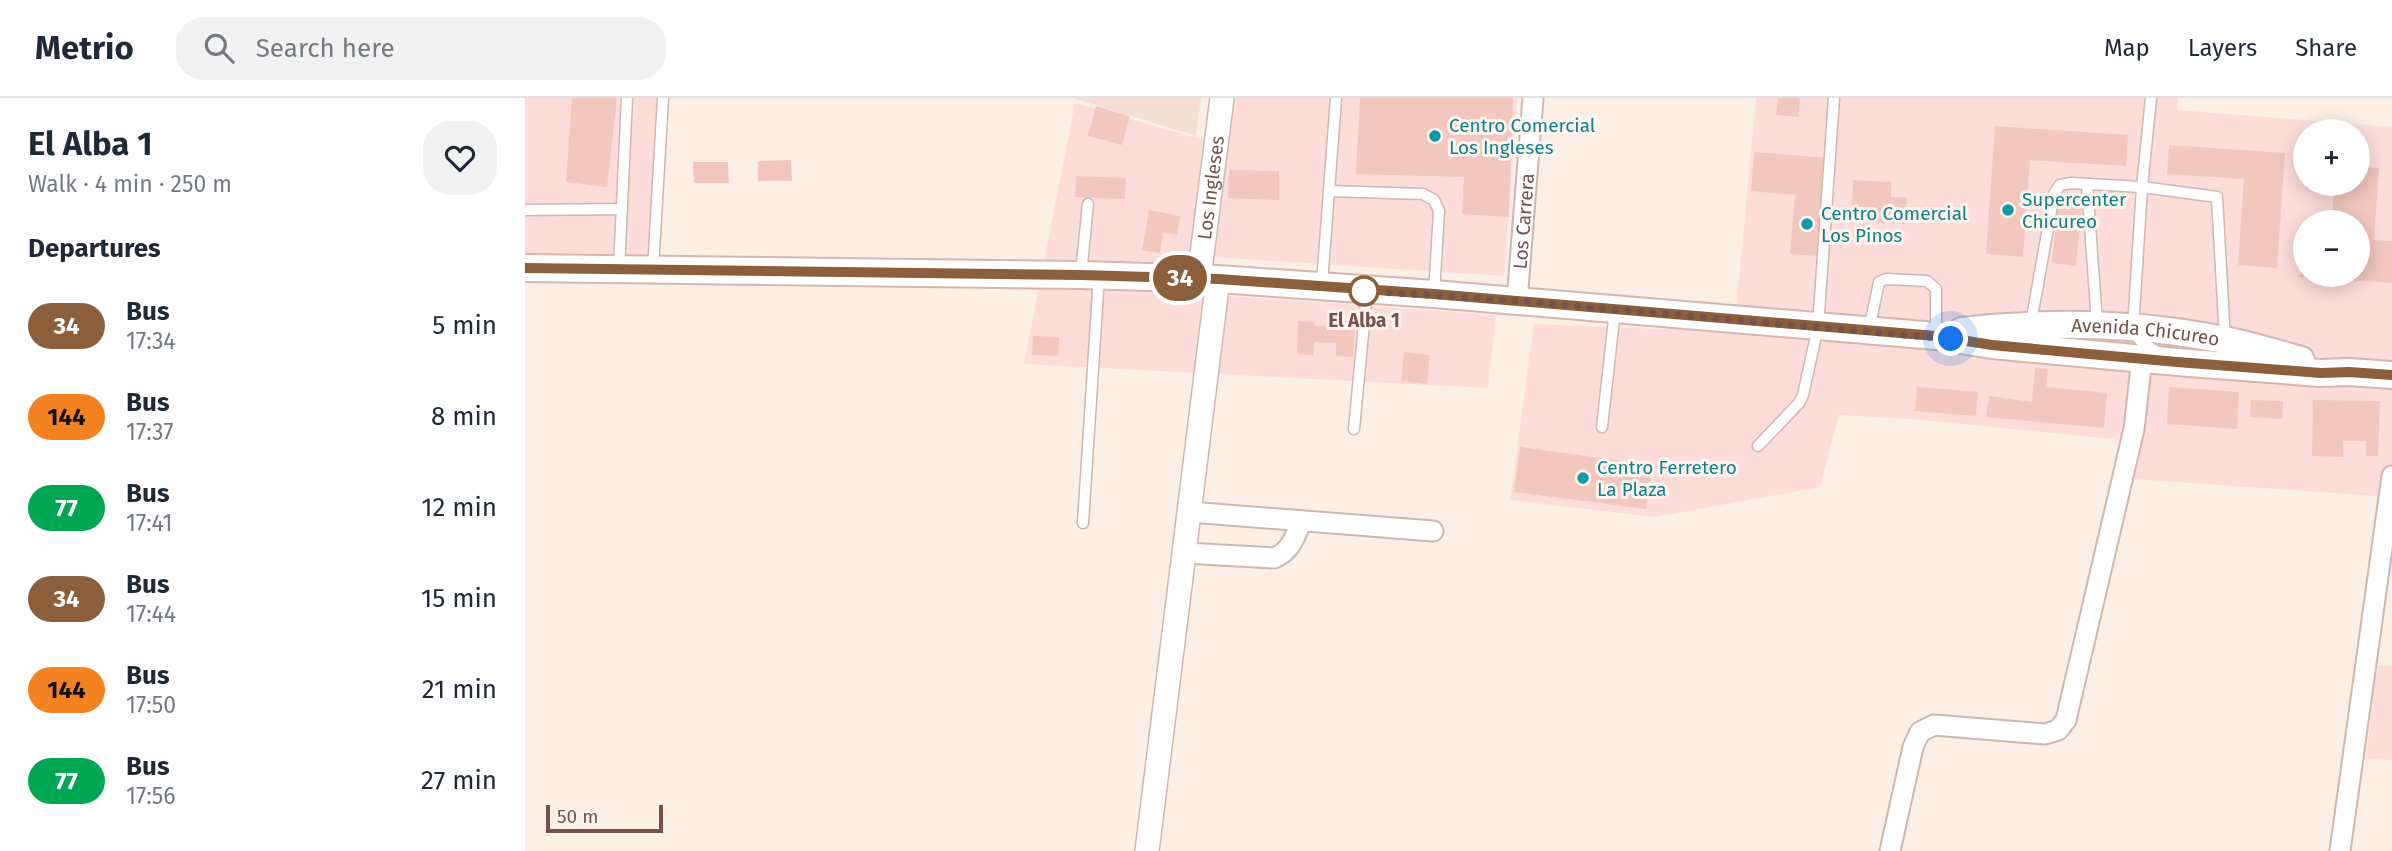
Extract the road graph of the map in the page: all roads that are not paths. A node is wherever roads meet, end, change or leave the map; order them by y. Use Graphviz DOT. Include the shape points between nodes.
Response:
graph roads {
  1 [pos="627,98"];
  2 [pos="663,98"];
  3 [pos="1222,98"];
  4 [pos="1336,98"];
  5 [pos="1533,98"];
  6 [pos="1834,98"];
  7 [pos="2151,98"];
  8 [pos="2087,184"];
  9 [pos="2142,187"];
  10 [pos="1329,191"];
  11 [pos="1088,204"];
  12 [pos="622,209"];
  13 [pos="525,210"];
  14 [pos="525,268"];
  15 [pos="619,268"];
  16 [pos="653,268"];
  17 [pos="1090,275"];
  18 [pos="1209,279"];
  19 [pos="1321,287"];
  20 [pos="1367,291"];
  21 [pos="1434,294"];
  22 [pos="1517,301"];
  23 [pos="1615,310"];
  24 [pos="2031,325"];
  25 [pos="1818,327"];
  26 [pos="1869,331"];
  27 [pos="1936,336"];
  28 [pos="2114,337"];
  29 [pos="2225,340"];
  30 [pos="2142,358"];
  31 [pos="2177,362"];
  32 [pos="2349,372"];
  33 [pos="2392,375"];
  34 [pos="1602,427"];
  35 [pos="1354,429"];
  36 [pos="1758,446"];
  37 [pos="2392,476"];
  38 [pos="1190,512"];
  39 [pos="1301,522"];
  40 [pos="1083,523"];
  41 [pos="1433,531"];
  42 [pos="1185,553"];
  43 [pos="1147,851"];
  44 [pos="1890,851"];
  45 [pos="2340,851"];
  1 -- 12 [label="lane"];
  2 -- 16 [label="lane"];
  3 -- 18 [label="street, Los Ingleses"];
  4 -- 10 [label="lane"];
  5 -- 22 [label="street, Los Carrera"];
  6 -- 25 [label="lane"];
  7 -- 9 [label="lane"];
  8 -- 9 [label="lane"];
  8 -- 24 [label="lane" via="2060,185 2054,194"];
  8 -- 28 [label="lane"];
  9 -- 28 [label="lane"];
  9 -- 29 [label="lane" via="2217,197"];
  10 -- 19 [label="lane"];
  10 -- 21 [label="lane" via="1423,194 1434,200 1439,211"];
  11 -- 17 [label="lane"];
  12 -- 13 [label="lane"];
  12 -- 15 [label="lane"];
  14 -- 15 [label="main road, Avenida Chicureo"];
  15 -- 16 [label="main road, Avenida Chicureo"];
  16 -- 17 [label="main road, Avenida Chicureo"];
  17 -- 18 [label="main road, Avenida Chicureo"];
  17 -- 40 [label="lane"];
  18 -- 19 [label="main road, Avenida Chicureo"];
  18 -- 38 [label="street"];
  19 -- 20 [label="main road, Avenida Chicureo"];
  20 -- 21 [label="main road, Avenida Chicureo"];
  20 -- 35 [label="lane"];
  21 -- 22 [label="main road, Avenida Chicureo"];
  22 -- 23 [label="main road, Avenida Chicureo"];
  23 -- 25 [label="main road, Avenida Chicureo"];
  23 -- 34 [label="lane"];
  24 -- 27 [label="main road, Avenida Chicureo"];
  24 -- 28 [label="main road, Avenida Chicureo"];
  25 -- 26 [label="main road, Avenida Chicureo"];
  25 -- 36 [label="lane" via="1799,403"];
  26 -- 27 [label="main road, Avenida Chicureo"];
  26 -- 27 [label="lane" via="1879,282 1927,281 1936,289"];
  27 -- 28 [label="main road, Avenida Chicureo" via="1992,345"];
  28 -- 29 [label="main road, Avenida Chicureo"];
  28 -- 30 [label="main road, Avenida Chicureo"];
  28 -- 31 [label="lane" via="2135,336"];
  29 -- 32 [label="main road, Avenida Chicureo"];
  30 -- 31 [label="main road, Avenida Chicureo"];
  30 -- 44 [label="street" via="2134,429 2066,720 2058,730 2045,734 1934,725 1920,732"];
  31 -- 32 [label="main road, Avenida Chicureo"];
  32 -- 33 [label="main road, Avenida Chicureo"];
  37 -- 45 [label="street"];
  38 -- 39 [label="street"];
  38 -- 42 [label="street"];
  39 -- 41 [label="street"];
  39 -- 42 [label="street" via="1289,548 1274,558"];
  42 -- 43 [label="street"];
}
